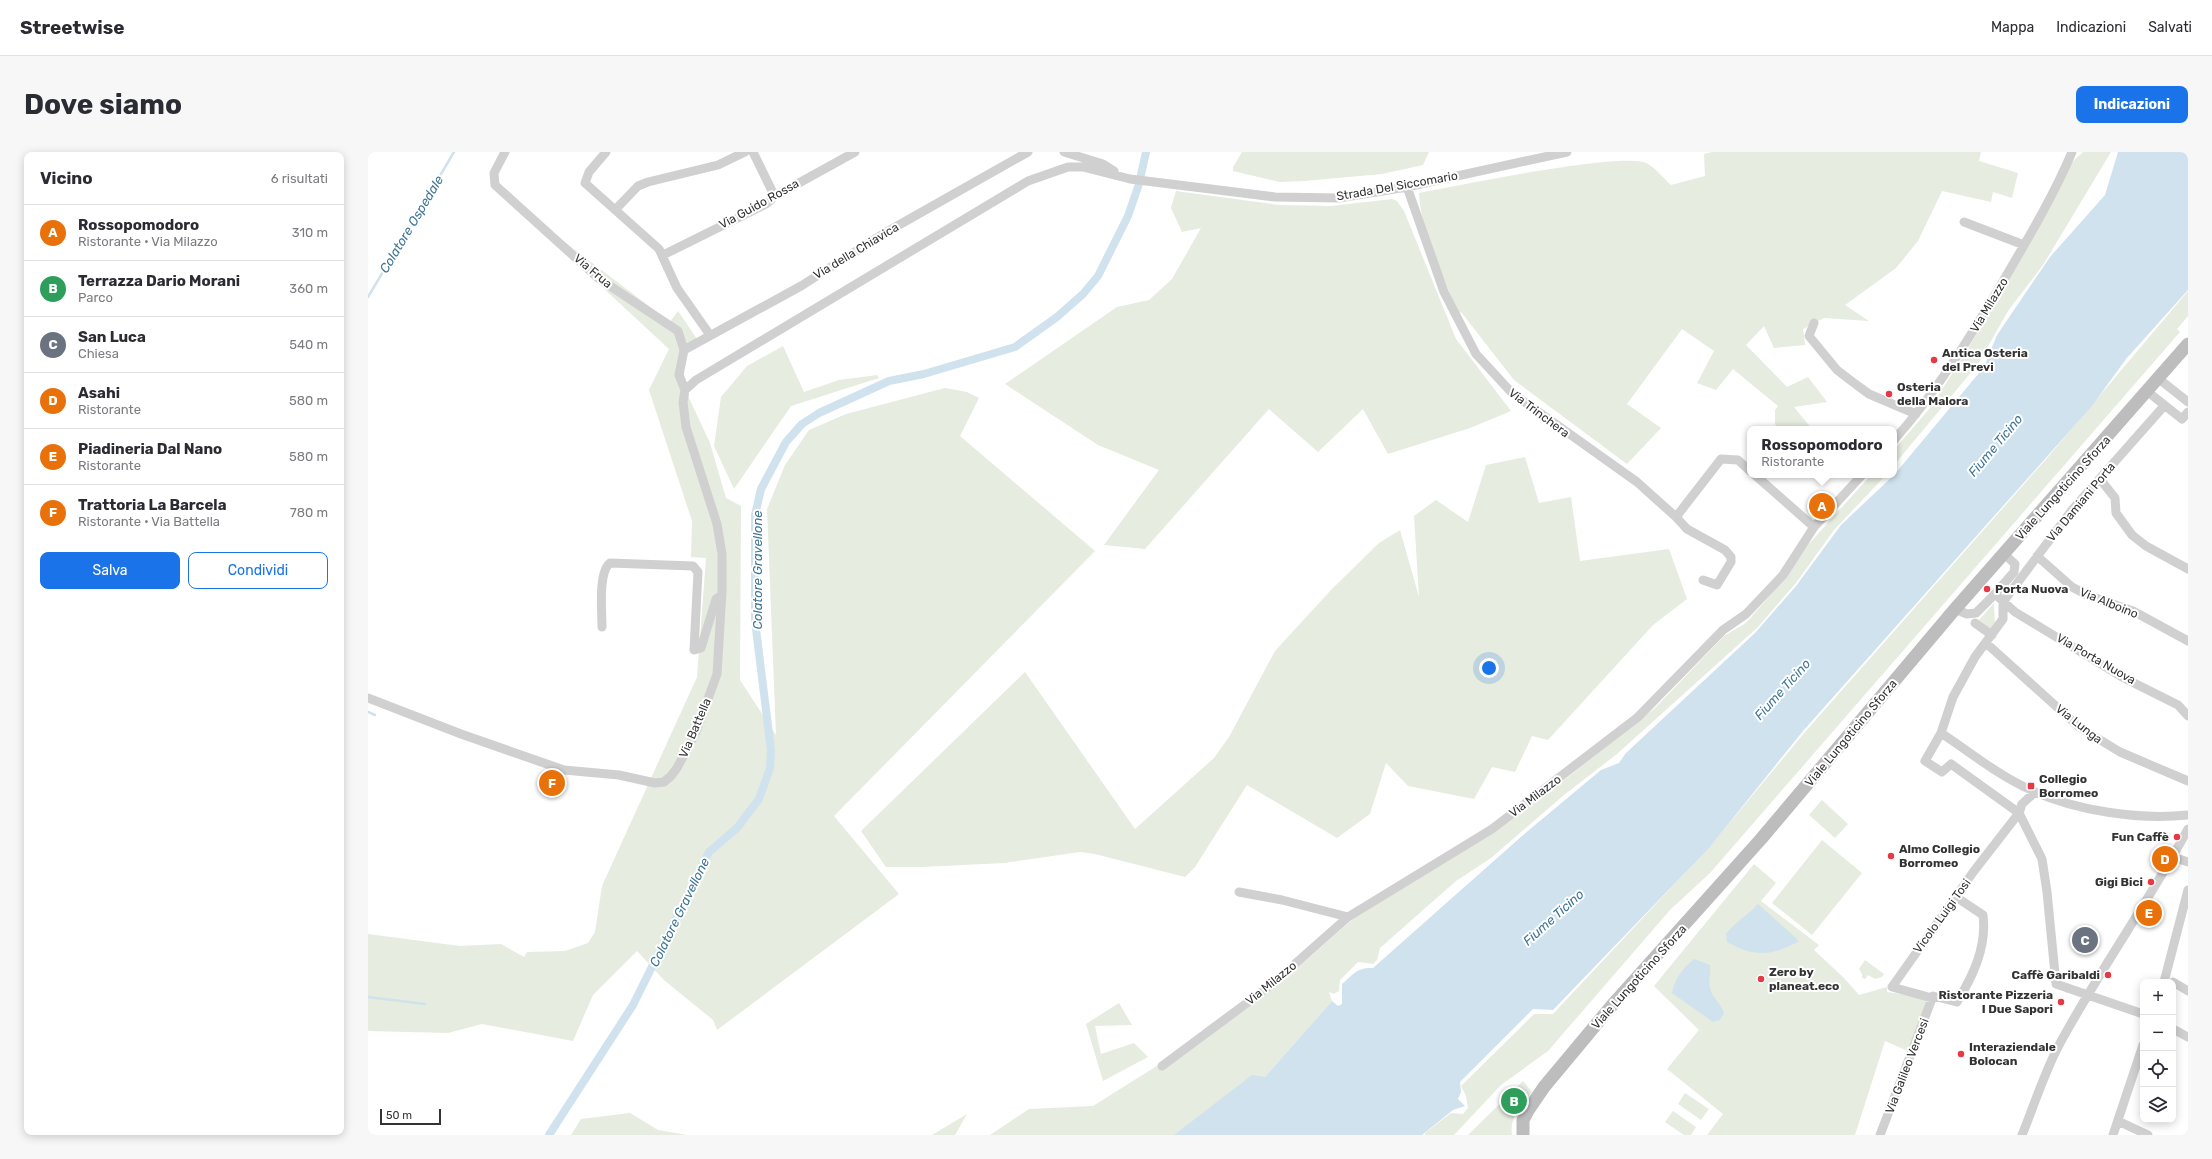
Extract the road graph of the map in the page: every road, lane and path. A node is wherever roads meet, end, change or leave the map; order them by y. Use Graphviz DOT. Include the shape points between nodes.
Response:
graph roads {
  1 [pos="505,152"];
  2 [pos="606,152"];
  3 [pos="745,152"];
  4 [pos="753,152"];
  5 [pos="855,152"];
  6 [pos="1028,152"];
  7 [pos="1064,152"];
  8 [pos="1567,152"];
  9 [pos="2072,152"];
  10 [pos="1130,179"];
  11 [pos="1407,187"];
  12 [pos="774,195"];
  13 [pos="615,210"];
  14 [pos="1964,222"];
  15 [pos="2024,245"];
  16 [pos="663,255"];
  17 [pos="1814,323"];
  18 [pos="710,335"];
  19 [pos="2188,344"];
  20 [pos="684,350"];
  21 [pos="2159,379"];
  22 [pos="685,390"];
  23 [pos="2148,392"];
  24 [pos="2188,402"];
  25 [pos="2164,406"];
  26 [pos="2188,412"];
  27 [pos="1916,414"];
  28 [pos="2185,422"];
  29 [pos="1897,436"];
  30 [pos="1747,468"];
  31 [pos="1758,478"];
  32 [pos="1859,478"];
  33 [pos="2100,479"];
  34 [pos="1676,517"];
  35 [pos="1814,527"];
  36 [pos="2004,554"];
  37 [pos="2037,556"];
  38 [pos="2188,569"];
  39 [pos="1703,580"];
  40 [pos="1995,594"];
  41 [pos="722,595"];
  42 [pos="2003,602"];
  43 [pos="1956,609"];
  44 [pos="1975,623"];
  45 [pos="602,627"];
  46 [pos="1992,635"];
  47 [pos="2188,641"];
  48 [pos="1986,643"];
  49 [pos="368,698"];
  50 [pos="2188,716"];
  51 [pos="1941,733"];
  52 [pos="2188,781"];
  53 [pos="2035,792"];
  54 [pos="2019,813"];
  55 [pos="2188,815"];
  56 [pos="2188,829"];
  57 [pos="2173,857"];
  58 [pos="2188,862"];
  59 [pos="2188,890"];
  60 [pos="1239,892"];
  61 [pos="1956,898"];
  62 [pos="1348,917"];
  63 [pos="2169,979"];
  64 [pos="2176,984"];
  65 [pos="2188,990"];
  66 [pos="2090,994"];
  67 [pos="1932,997"];
  68 [pos="2140,1013"];
  69 [pos="2176,1031"];
  70 [pos="2188,1037"];
  71 [pos="2141,1051"];
  72 [pos="1162,1066"];
  73 [pos="2118,1120"];
  74 [pos="1522,1131"];
  75 [pos="1880,1135"];
  76 [pos="2022,1135"];
  77 [pos="2113,1135"];
  78 [pos="2148,1135"];
  1 -- 20 [label="street, Via Frua" via="494,173 496,185 598,278 678,331"];
  2 -- 13 [label="street" via="589,172 585,183"];
  3 -- 13 [label="street" via="718,165 643,184"];
  4 -- 12 [label="street"];
  5 -- 12 [label="street, Via Guido Rossa"];
  6 -- 18 [label="street, Via della Chiavica" via="883,234 801,286"];
  7 -- 10 [label="street" via="1103,164"];
  8 -- 11 [label="street, Strada Del Siccomario"];
  9 -- 15 [label="street, Via Milazzo"];
  10 -- 11 [label="street, Strada Del Siccomario" via="1275,197 1307,198 1339,198"];
  10 -- 22 [label="street" via="1098,170 1068,167 1028,181 696,380"];
  11 -- 34 [label="street, Via Trinchera" via="1444,292 1476,354 1512,393 1637,482"];
  12 -- 16 [label="street, Via Guido Rossa" via="766,204"];
  13 -- 16 [label="street"];
  14 -- 15 [label="street"];
  15 -- 27 [label="street, Via Milazzo" via="1960,352"];
  16 -- 18 [label="street" via="677,288"];
  17 -- 27 [label="street" via="1809,336 1837,370 1869,394"];
  18 -- 20 [label="street, Via della Chiavica"];
  19 -- 21 [label="main road, Viale Lungoticino Sforza"];
  20 -- 22 [label="street, Via Frua" via="679,375"];
  21 -- 23 [label="main road, Viale Lungoticino Sforza"];
  21 -- 24 [label="street"];
  22 -- 41 [label="street, Via Battella" via="683,402 686,427 717,524 722,554"];
  23 -- 25 [label="street"];
  23 -- 36 [label="main road, Viale Lungoticino Sforza"];
  25 -- 28 [label="street"];
  25 -- 33 [label="street, Via Damiani Porta"];
  26 -- 28 [label="street"];
  27 -- 29 [label="street, Via Milazzo"];
  30 -- 34 [label="street" via="1738,460 1721,460"];
  31 -- 35 [label="street"];
  32 -- 35 [label="street, Via Milazzo"];
  33 -- 37 [label="street, Via Damiani Porta" via="2072,510"];
  33 -- 38 [label="street" via="2115,498 2116,513 2132,534 2146,546"];
  34 -- 39 [label="street, Via Trinchera" via="1687,529 1725,550 1731,557 1731,562 1717,585"];
  35 -- 62 [label="street, Via Milazzo" via="1783,575 1746,614 1723,630 1638,717 1492,829"];
  36 -- 40 [label="street" via="2015,564 2014,572"];
  36 -- 43 [label="main road, Viale Lungoticino Sforza"];
  37 -- 42 [label="street, Via Damiani Porta"];
  37 -- 47 [label="street, Via Alboino" via="2072,588 2133,611"];
  40 -- 42 [label="street, Via Porta Nuova"];
  40 -- 43 [label="street" via="1976,613 1967,614"];
  41 -- 45 [label="street" via="716,599 701,648 694,650 698,572 693,566 610,563 605,567 603,577"];
  41 -- 49 [label="street, Via Battella" via="717,674 696,732 678,768 664,782 655,783 620,775 564,770"];
  42 -- 46 [label="street" via="2003,620"];
  42 -- 50 [label="street, Via Porta Nuova" via="2015,612 2122,677 2178,705"];
  43 -- 74 [label="main road, Viale Lungoticino Sforza" via="1756,845 1614,1003 1544,1087 1525,1114"];
  44 -- 46 [label="street"];
  46 -- 48 [label="street"];
  48 -- 51 [label="street" via="1975,657 1953,697"];
  48 -- 52 [label="street, Via Lunga" via="2079,727 2120,752"];
  51 -- 53 [label="street"];
  51 -- 54 [label="street" via="1925,761 1942,772 1951,764"];
  53 -- 54 [label="street, Vicolo Luigi Tosi" via="2022,804"];
  53 -- 55 [label="street" via="2076,804 2134,816"];
  54 -- 61 [label="street, Vicolo Luigi Tosi"];
  54 -- 66 [label="street" via="2042,859 2056,984"];
  56 -- 57 [label="street"];
  57 -- 58 [label="street"];
  57 -- 66 [label="street"];
  59 -- 63 [label="street"];
  60 -- 62 [label="street"];
  61 -- 67 [label="street" via="1982,915 1982,948 1974,971 1957,1002"];
  61 -- 67 [label="street, Vicolo Luigi Tosi" via="1892,987"];
  62 -- 72 [label="street, Via Milazzo" via="1271,985"];
  64 -- 65 [label="street"];
  66 -- 68 [label="street"];
  66 -- 76 [label="street" via="2058,1047"];
  67 -- 75 [label="street, Via Galileo Vercesi"];
  69 -- 70 [label="street"];
  71 -- 73 [label="street"];
  73 -- 77 [label="street"];
  73 -- 78 [label="street"];
}
